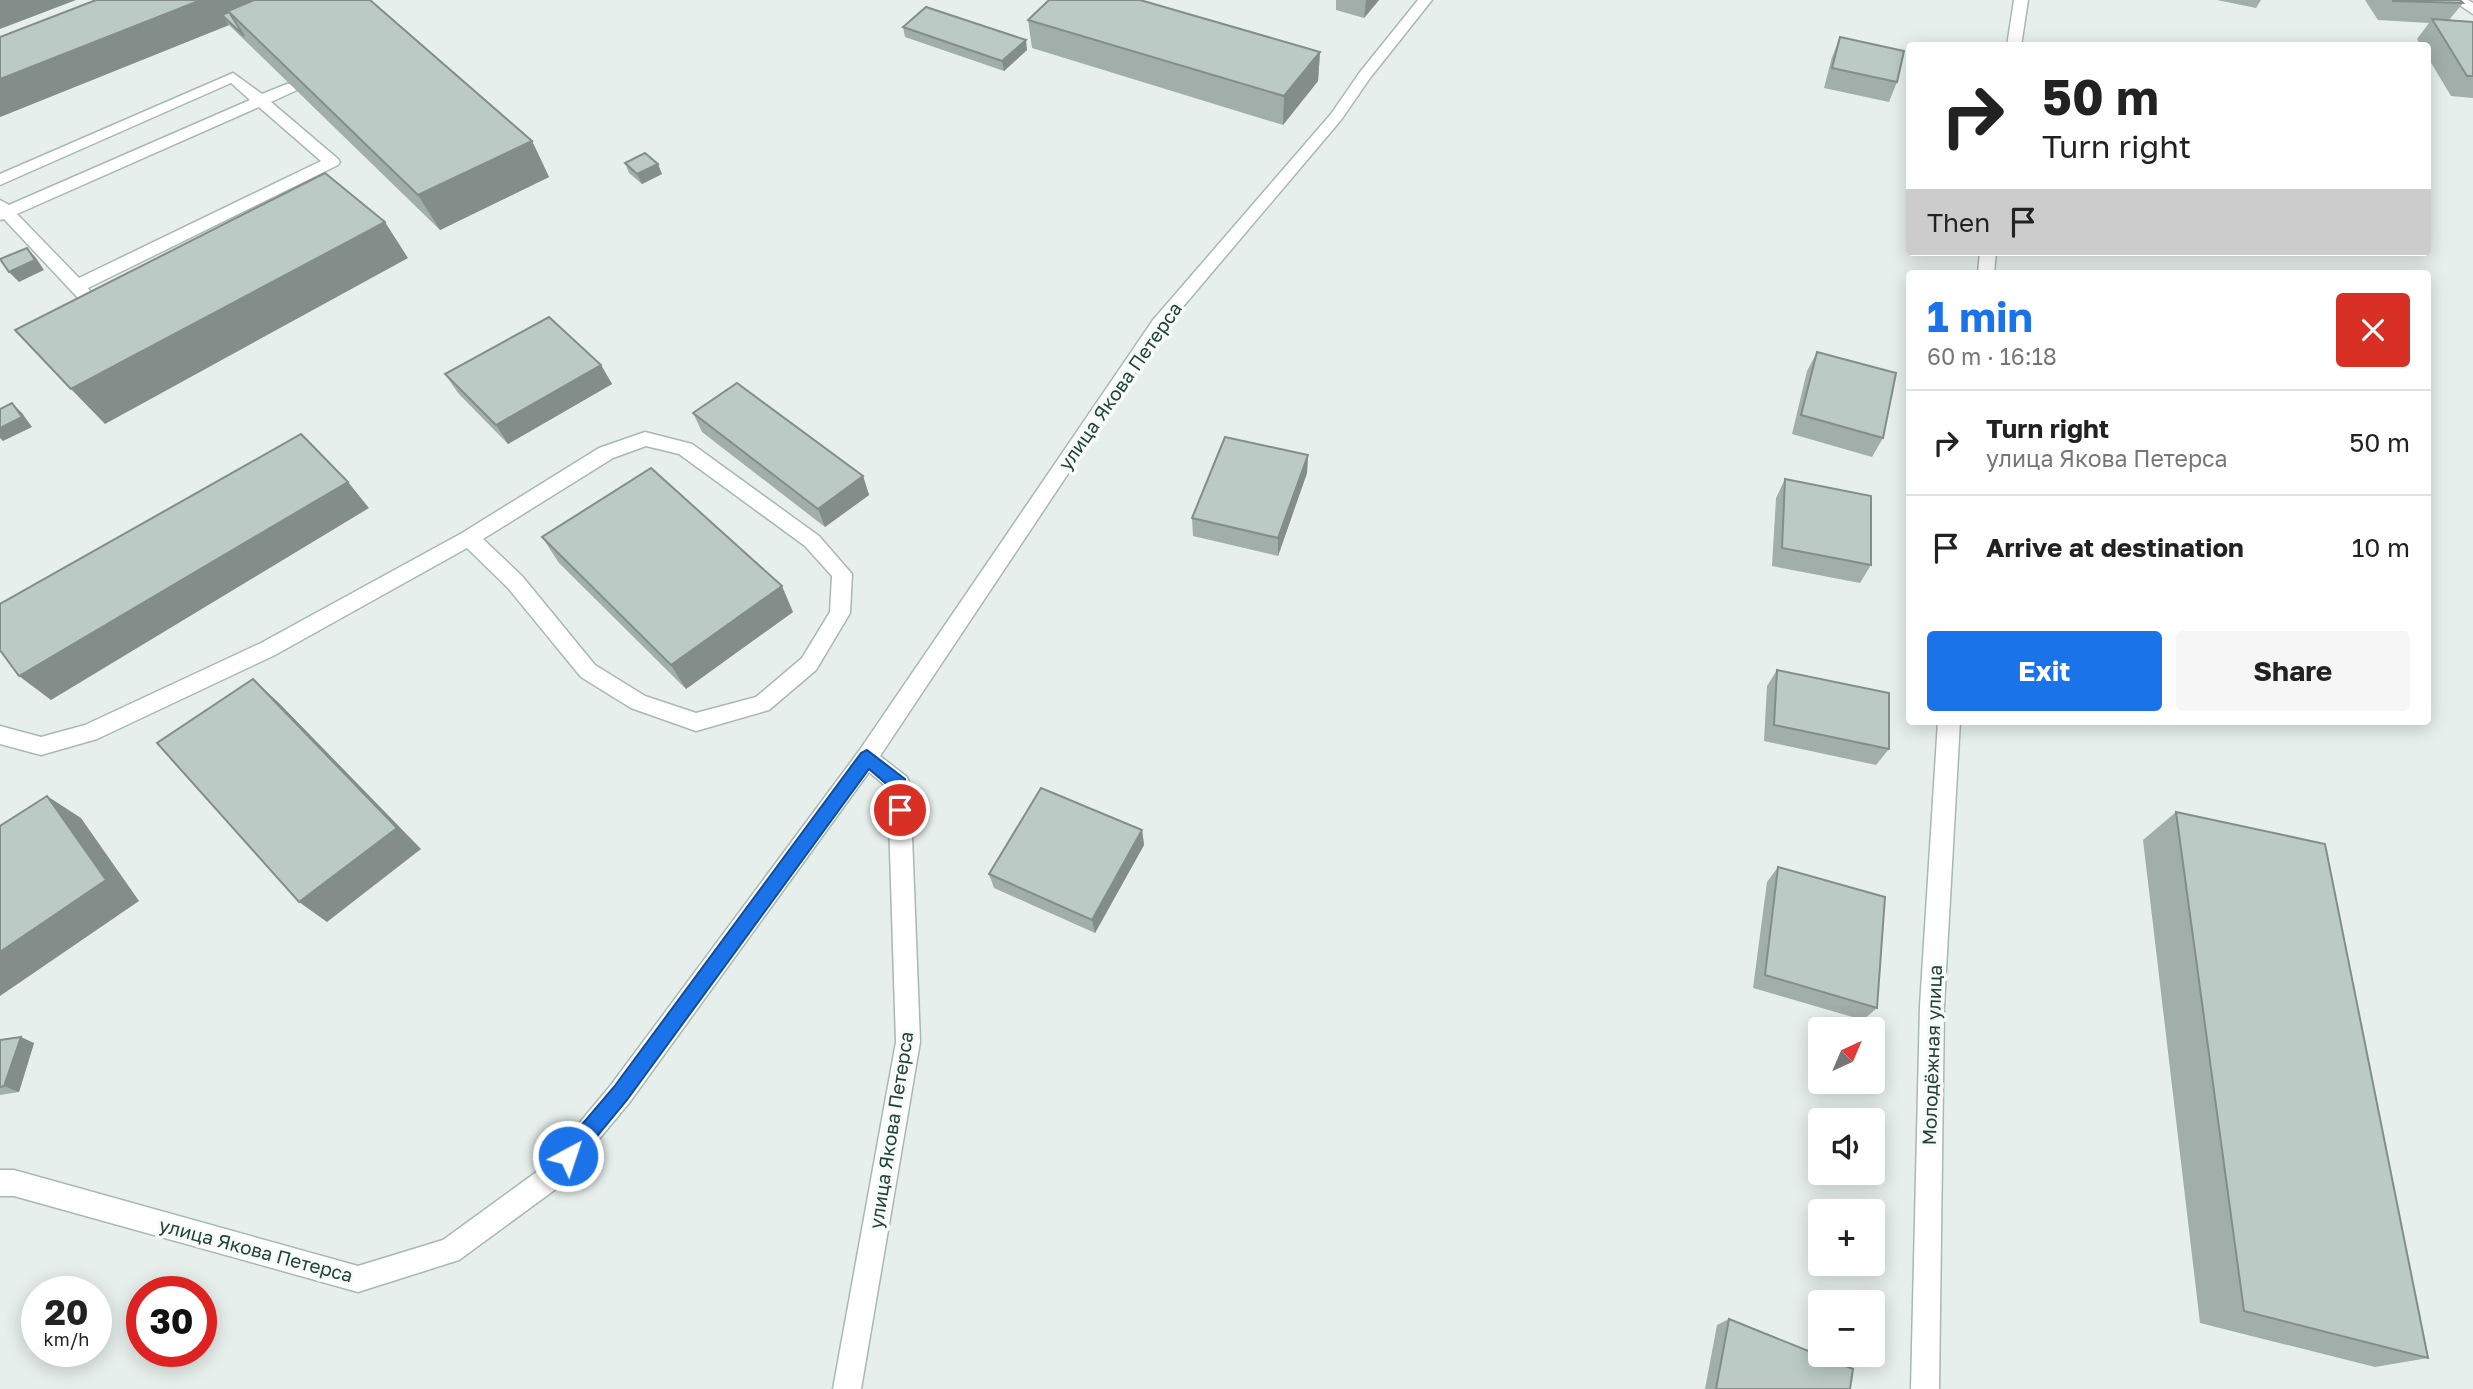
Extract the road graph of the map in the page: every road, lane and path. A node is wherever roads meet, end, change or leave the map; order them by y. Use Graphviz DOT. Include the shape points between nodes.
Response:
graph roads {
  1 [pos="1425,0"];
  2 [pos="2021,0"];
  3 [pos="2459,0"];
  4 [pos="2473,10"];
  5 [pos="2015,42"];
  6 [pos="292,87"];
  7 [pos="261,100"];
  8 [pos="0,180"];
  9 [pos="2,211"];
  10 [pos="77,286"];
  11 [pos="93,304"];
  12 [pos="469,538"];
  13 [pos="1949,725"];
  14 [pos="0,735"];
  15 [pos="867,758"];
  16 [pos="0,1183"];
  17 [pos="847,1389"];
  18 [pos="1925,1389"];
  1 -- 15 [label="street, улица Якова Петерса" via="1336,117 1159,324"];
  2 -- 5 [label="street"];
  3 -- 4 [label="street"];
  6 -- 7 [label="street"];
  7 -- 8 [label="street" via="233,78"];
  7 -- 9 [label="street"];
  7 -- 10 [label="street" via="332,162"];
  9 -- 10 [label="street"];
  10 -- 11 [label="street"];
  12 -- 12 [label="street" via="606,453 645,439 685,449 812,541 842,574 840,613 809,664 762,704 696,722 638,702 588,671 515,582"];
  12 -- 14 [label="street" via="268,649 89,733 41,746"];
  13 -- 18 [label="street, Молодёжная улица" via="1932,1006"];
  15 -- 16 [label="street, улица Якова Петерса" via="620,1094 551,1177 450,1251 358,1279 14,1182"];
  15 -- 17 [label="street, улица Якова Петерса" via="899,785 908,1042"];
}
